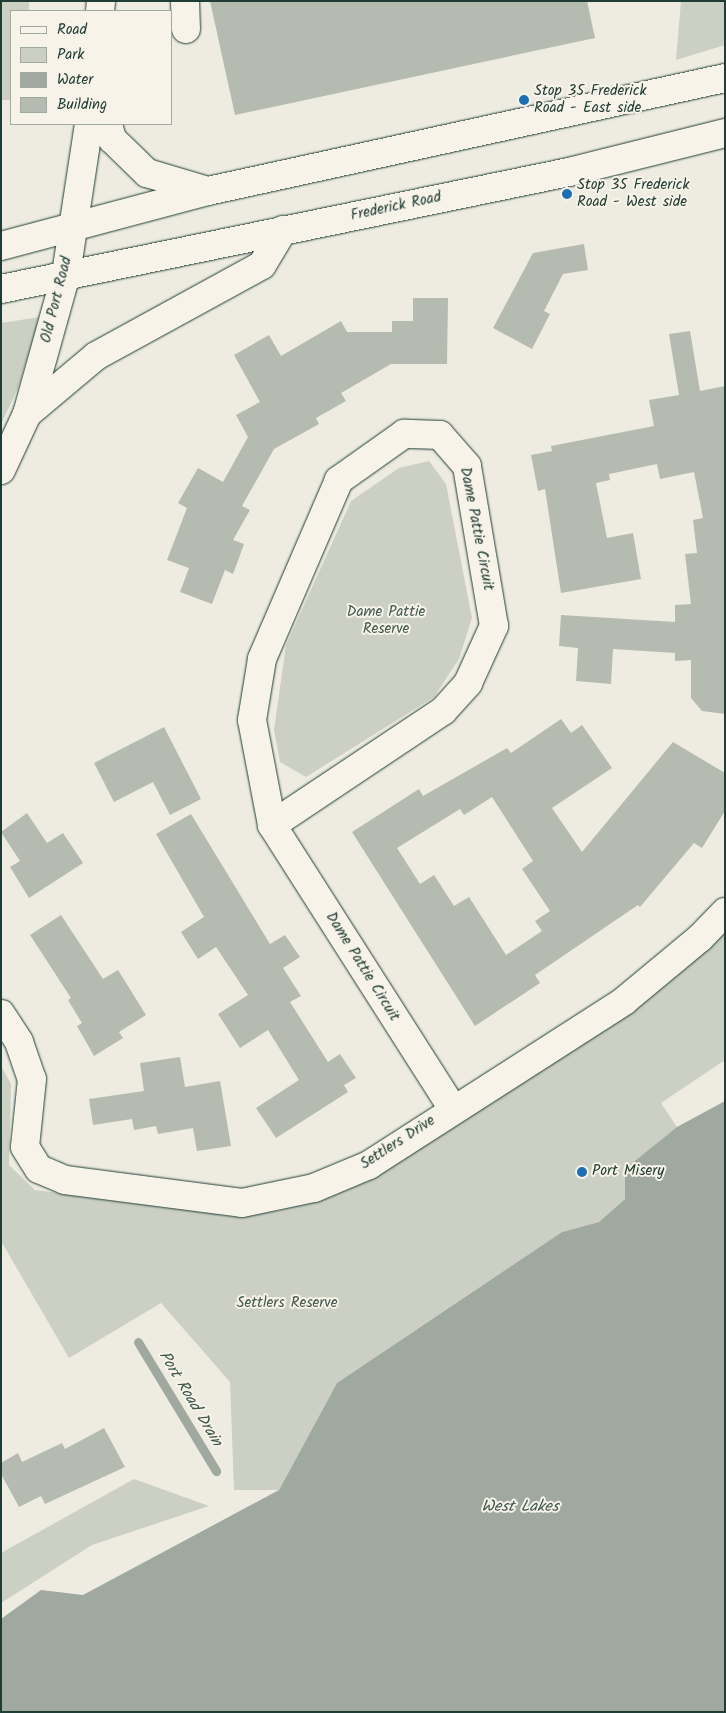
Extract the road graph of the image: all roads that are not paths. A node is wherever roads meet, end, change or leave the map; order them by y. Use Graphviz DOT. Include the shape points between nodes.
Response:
graph roads {
  1 [pos="185,1"];
  2 [pos="186,29"];
  3 [pos="724,82"];
  4 [pos="89,125"];
  5 [pos="108,125"];
  6 [pos="725,133"];
  7 [pos="208,191"];
  8 [pos="73,225"];
  9 [pos="283,230"];
  10 [pos="1,246"];
  11 [pos="66,274"];
  12 [pos="1,289"];
  13 [pos="28,414"];
  14 [pos="1,470"];
  15 [pos="272,826"];
  16 [pos="725,912"];
  17 [pos="1,1014"];
  18 [pos="452,1108"];
  1 -- 2 [label="main road"];
  3 -- 7 [label="main road"];
  4 -- 8 [label="main road, Old Port Road" via="82,189"];
  5 -- 7 [label="main road" via="112,139 147,173"];
  6 -- 9 [label="main road, Frederick Road" via="570,172"];
  7 -- 8 [label="main road"];
  8 -- 10 [label="main road"];
  8 -- 11 [label="main road, Old Port Road"];
  9 -- 11 [label="main road, Frederick Road"];
  9 -- 13 [label="main road" via="262,265 96,356"];
  11 -- 12 [label="main road, Frederick Road"];
  11 -- 13 [label="main road, Old Port Road"];
  13 -- 14 [label="main road, Old Port Road"];
  15 -- 15 [label="main road, Dame Pattie Circuit" via="443,711 468,684 494,626 467,466 440,435 404,434 339,480 335,489 262,659 252,720"];
  15 -- 18 [label="main road, Dame Pattie Circuit"];
  16 -- 18 [label="main road, Settlers Drive" via="700,938 624,1001"];
  17 -- 18 [label="main road, Settlers Drive" via="18,1042 32,1079 25,1147 39,1170 64,1180 242,1203 314,1188 369,1165"];
}
